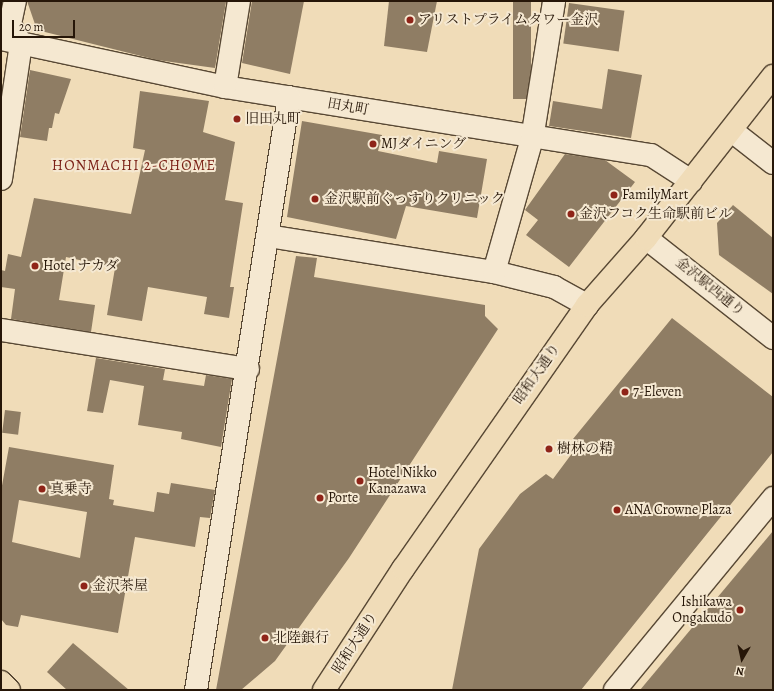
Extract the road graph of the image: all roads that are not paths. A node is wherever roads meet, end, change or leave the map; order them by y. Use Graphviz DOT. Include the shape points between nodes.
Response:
graph roads {
  1 [pos="15,1"];
  2 [pos="240,1"];
  3 [pos="554,1"];
  4 [pos="11,42"];
  5 [pos="773,76"];
  6 [pos="225,87"];
  7 [pos="289,97"];
  8 [pos="732,131"];
  9 [pos="532,139"];
  10 [pos="773,163"];
  11 [pos="1,179"];
  12 [pos="691,182"];
  13 [pos="268,236"];
  14 [pos="646,238"];
  15 [pos="494,272"];
  16 [pos="587,305"];
  17 [pos="1,330"];
  18 [pos="773,338"];
  19 [pos="248,369"];
  20 [pos="773,498"];
  21 [pos="1,682"];
  22 [pos="9,690"];
  23 [pos="196,690"];
  24 [pos="324,690"];
  25 [pos="615,690"];
  1 -- 4 [label="street" via="10,24"];
  2 -- 6 [label="street"];
  3 -- 9 [label="street"];
  4 -- 6 [label="street, 田丸町"];
  4 -- 11 [label="street"];
  5 -- 8 [label="main road, 昭和大通り"];
  6 -- 7 [label="street, 田丸町"];
  7 -- 9 [label="street, 田丸町"];
  7 -- 13 [label="street"];
  8 -- 10 [label="street"];
  8 -- 12 [label="main road, 昭和大通り"];
  9 -- 12 [label="street, 田丸町" via="651,155"];
  9 -- 15 [label="street"];
  12 -- 14 [label="main road, 昭和大通り"];
  13 -- 15 [label="street"];
  13 -- 19 [label="street"];
  14 -- 16 [label="main road, 昭和大通り"];
  14 -- 18 [label="street, 金沢駅西通り"];
  15 -- 16 [label="street" via="554,287"];
  16 -- 24 [label="main road, 昭和大通り" via="403,569"];
  17 -- 19 [label="street"];
  19 -- 23 [label="street"];
  20 -- 25 [label="street"];
  21 -- 22 [label="main road"];
}
